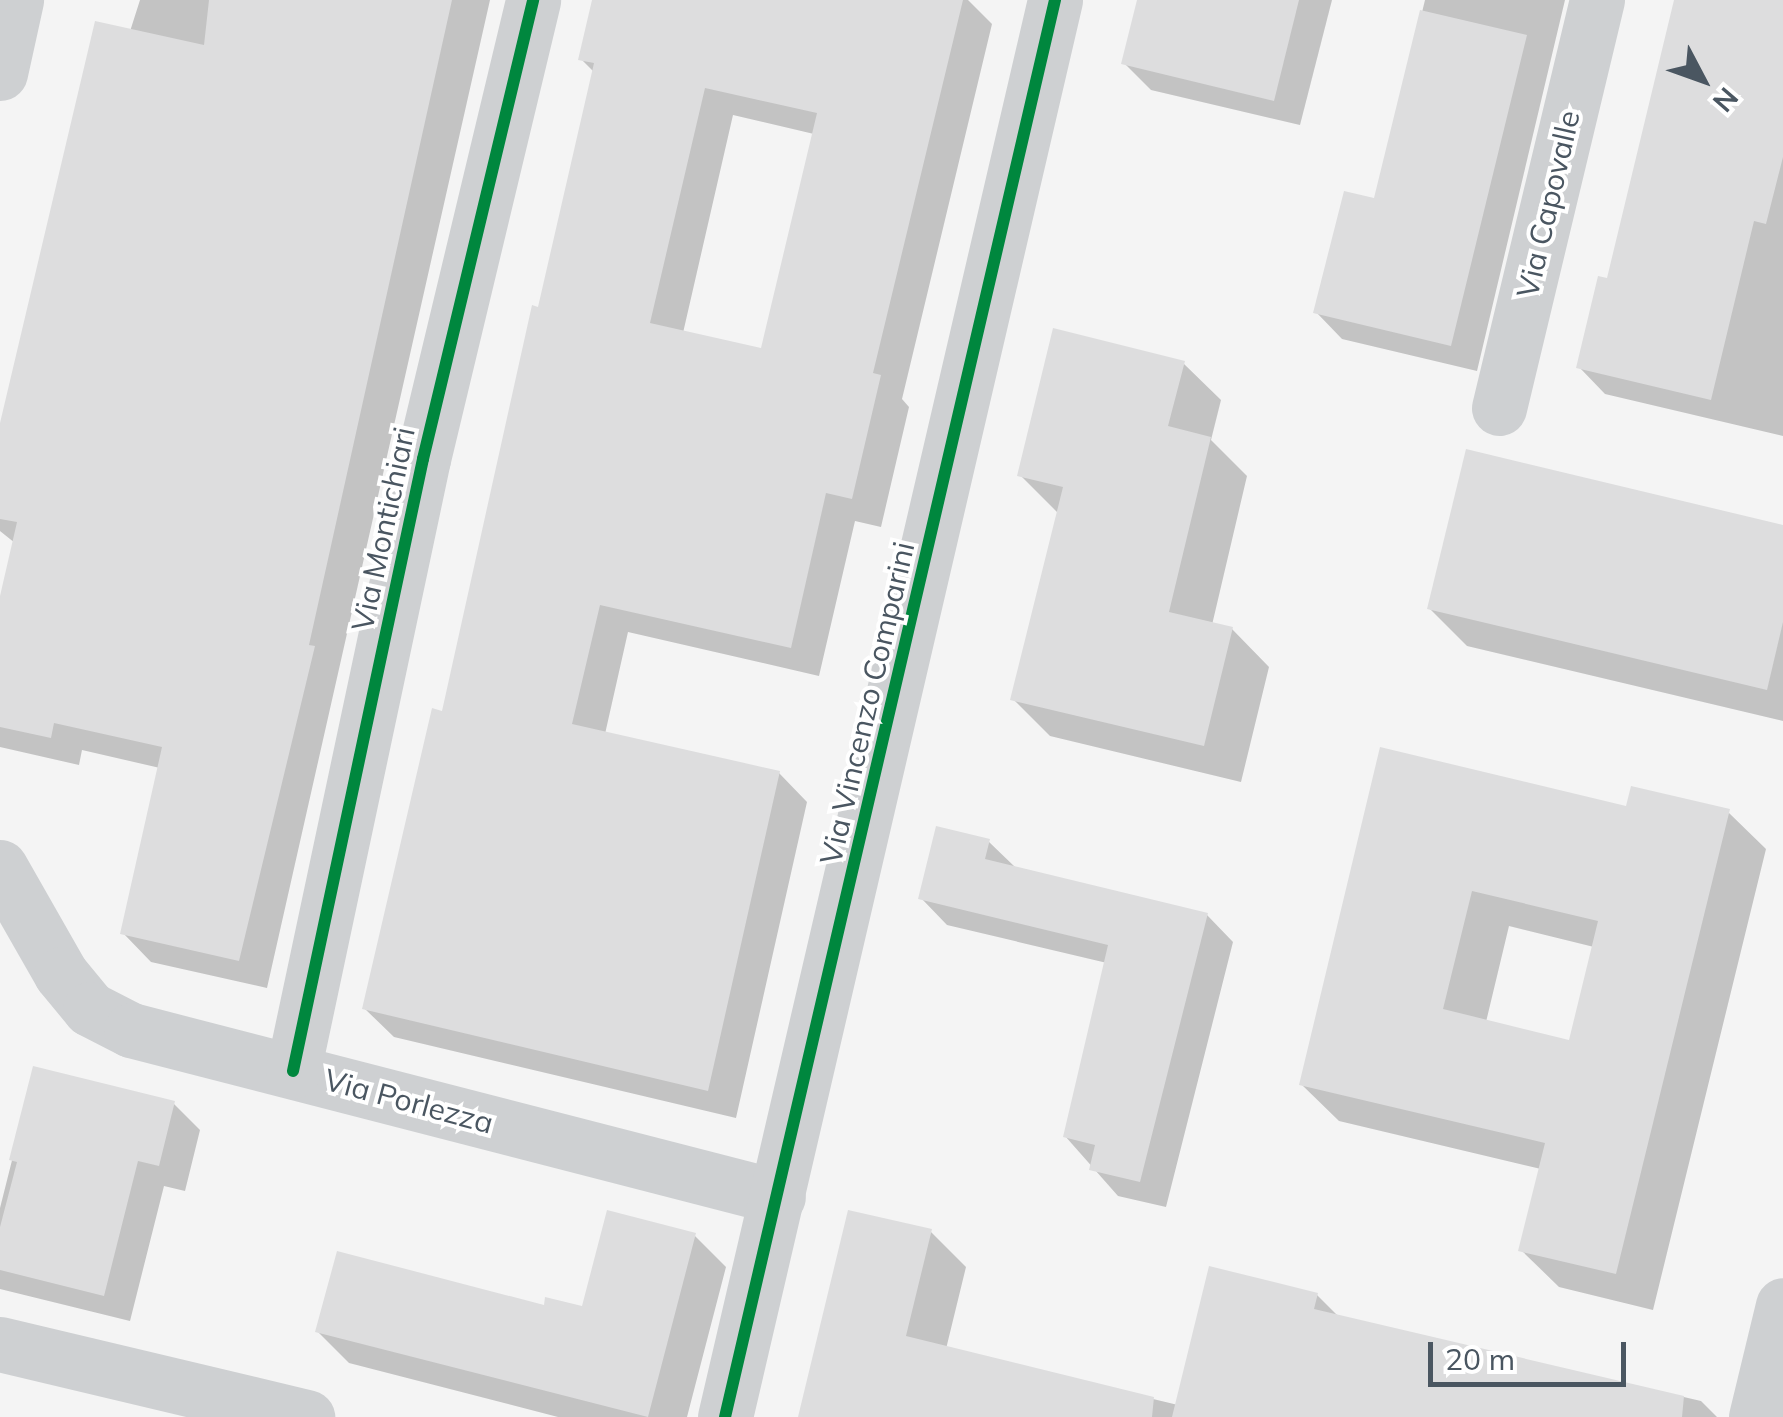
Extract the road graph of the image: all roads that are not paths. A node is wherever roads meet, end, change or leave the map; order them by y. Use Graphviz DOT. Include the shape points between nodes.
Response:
graph roads {
  1 [pos="16,0"];
  2 [pos="533,0"];
  3 [pos="1055,0"];
  4 [pos="1597,0"];
  5 [pos="0,74"];
  6 [pos="1499,408"];
  7 [pos="0,867"];
  8 [pos="292,1071"];
  9 [pos="778,1198"];
  10 [pos="1783,1305"];
  11 [pos="0,1344"];
  12 [pos="307,1417"];
  13 [pos="724,1417"];
  14 [pos="1756,1417"];
  1 -- 5 [label="street"];
  2 -- 8 [label="street, Via Montichiari" via="423,459"];
  3 -- 9 [label="street, Via Vincenzo Comparini"];
  4 -- 6 [label="street, Via Capovalle"];
  7 -- 8 [label="street, Via Porlezza" via="61,974 90,1009 131,1030"];
  8 -- 9 [label="street, Via Porlezza"];
  9 -- 13 [label="street, Via Vincenzo Comparini"];
  10 -- 14 [label="street"];
  11 -- 12 [label="street"];
}
